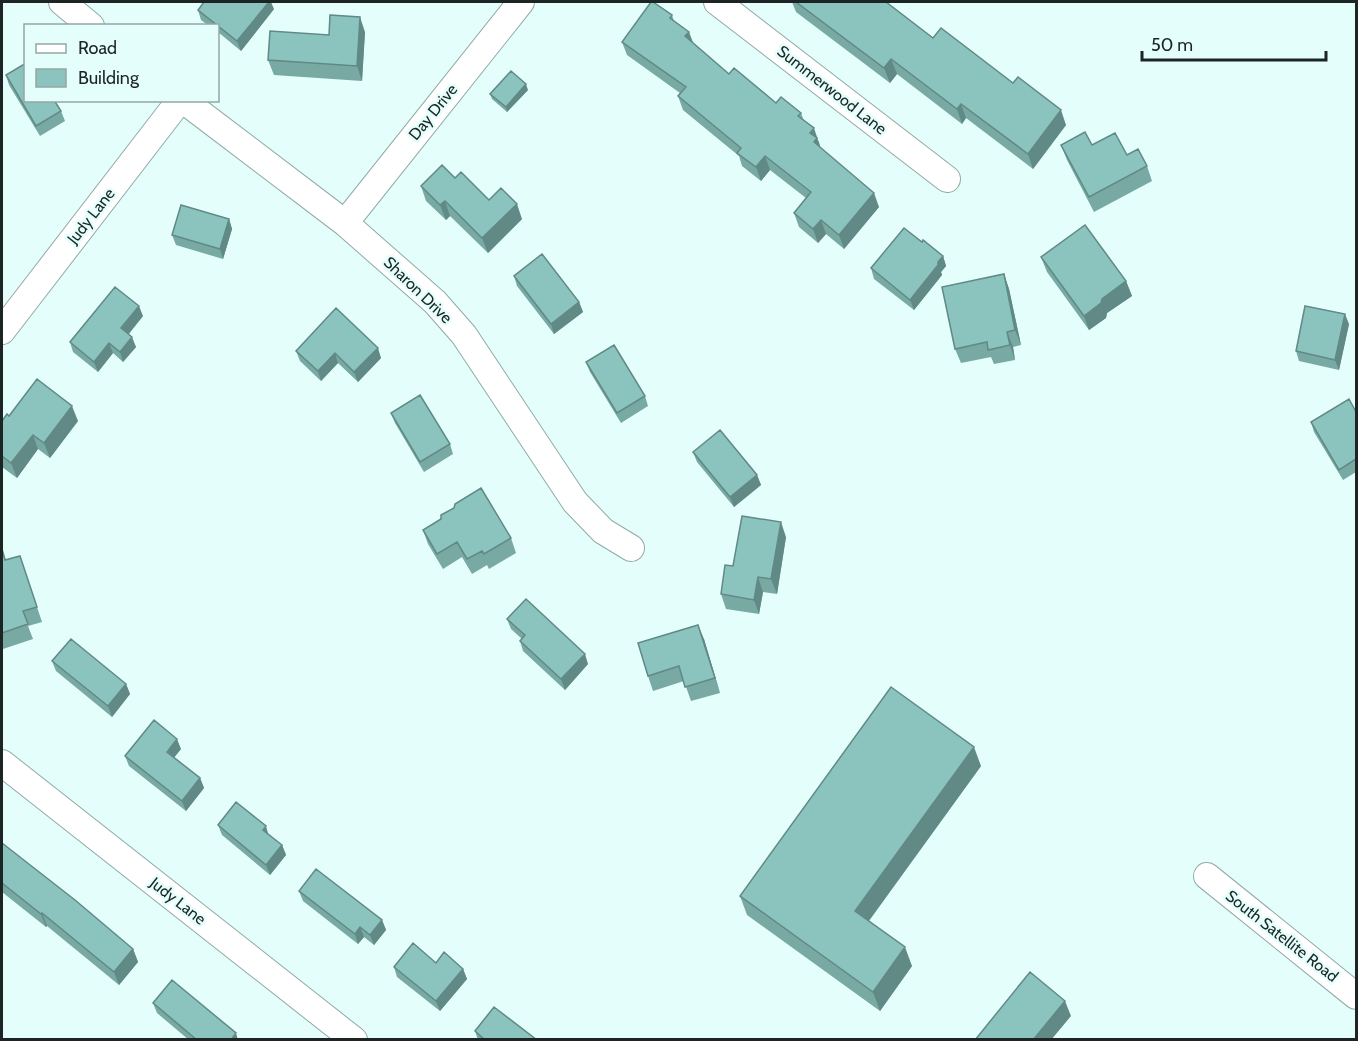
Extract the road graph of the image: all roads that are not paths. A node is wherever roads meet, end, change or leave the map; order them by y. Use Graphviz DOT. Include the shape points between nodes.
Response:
graph roads {
  1 [pos="62,2"];
  2 [pos="521,2"];
  3 [pos="717,2"];
  4 [pos="89,24"];
  5 [pos="180,102"];
  6 [pos="185,102"];
  7 [pos="947,179"];
  8 [pos="345,223"];
  9 [pos="2,331"];
  10 [pos="631,548"];
  11 [pos="2,763"];
  12 [pos="1207,876"];
  13 [pos="1356,996"];
  14 [pos="354,1040"];
  1 -- 4 [label="street"];
  2 -- 8 [label="street, Day Drive"];
  3 -- 7 [label="street, Summerwood Lane"];
  5 -- 9 [label="street, Judy Lane"];
  6 -- 8 [label="street, Sharon Drive"];
  8 -- 10 [label="street, Sharon Drive" via="435,302 464,335 575,502 603,531"];
  11 -- 14 [label="street, Judy Lane"];
  12 -- 13 [label="street, South Satellite Road"];
}
